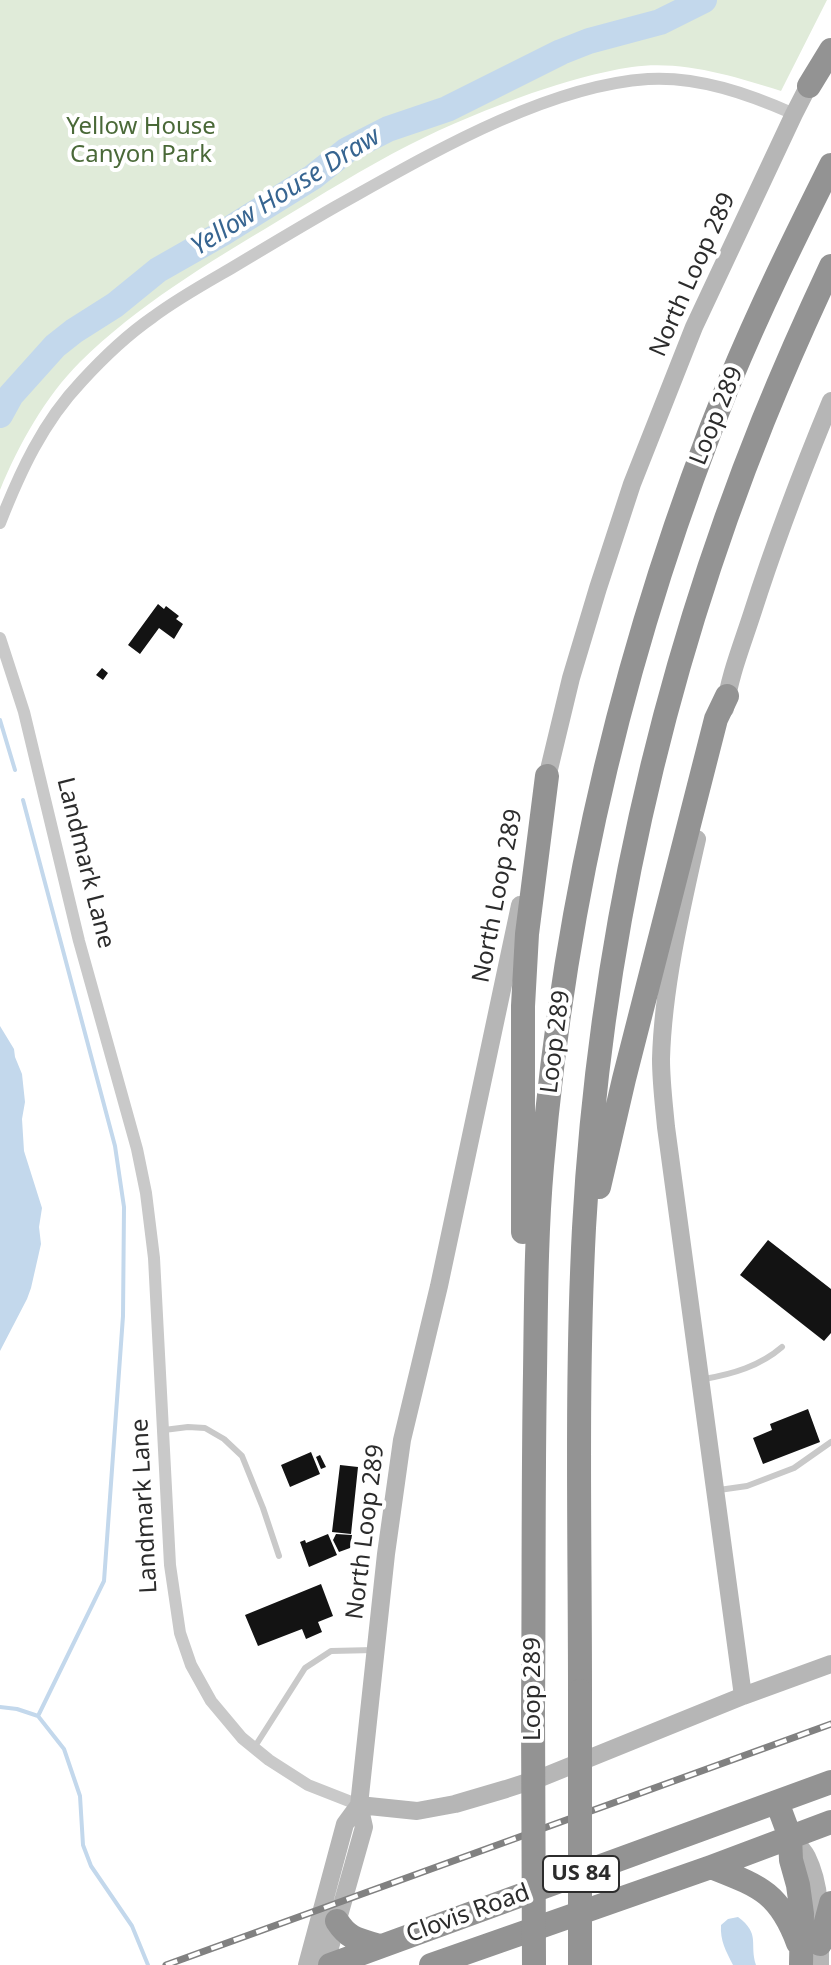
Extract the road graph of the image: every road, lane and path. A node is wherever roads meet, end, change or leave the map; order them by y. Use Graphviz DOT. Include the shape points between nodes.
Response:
graph roads {
  1 [pos="831,40"];
  2 [pos="831,50"];
  3 [pos="809,86"];
  4 [pos="794,114"];
  5 [pos="831,165"];
  6 [pos="831,266"];
  7 [pos="831,401"];
  8 [pos="0,523"];
  9 [pos="0,638"];
  10 [pos="727,696"];
  11 [pos="547,776"];
  12 [pos="581,1312"];
  13 [pos="782,1347"];
  14 [pos="700,1379"];
  15 [pos="534,1426"];
  16 [pos="164,1430"];
  17 [pos="831,1442"];
  18 [pos="715,1490"];
  19 [pos="279,1556"];
  20 [pos="375,1650"];
  21 [pos="831,1664"];
  22 [pos="743,1696"];
  23 [pos="254,1748"];
  24 [pos="831,1782"];
  25 [pos="777,1802"];
  26 [pos="359,1805"];
  27 [pos="831,1822"];
  28 [pos="790,1837"];
  29 [pos="711,1867"];
  30 [pos="831,1903"];
  31 [pos="337,1921"];
  32 [pos="380,1946"];
  33 [pos="810,1956"];
  34 [pos="307,1965"];
  35 [pos="328,1965"];
  36 [pos="431,1965"];
  37 [pos="534,1965"];
  38 [pos="580,1965"];
  1 -- 3 [label="main road, North Loop 289"];
  2 -- 3 [label="highway"];
  3 -- 4 [label="main road, North Loop 289"];
  4 -- 8 [label="street" via="722,88 681,79 647,79 555,100 461,140 294,230 152,317 63,403 33,449"];
  4 -- 11 [label="main road, North Loop 289" via="694,327 632,484 571,678"];
  5 -- 15 [label="highway, Loop 289" via="708,436 644,621 605,765 576,904 548,1103 537,1240"];
  6 -- 12 [label="highway, Loop 289" via="738,485 655,752 605,1018 590,1152"];
  7 -- 10 [label="main road" via="770,558"];
  9 -- 16 [label="street, Landmark Lane" via="24,712 79,941 137,1149 154,1258"];
  10 -- 12 [label="highway" via="716,719 624,1079 597,1200"];
  10 -- 14 [label="main road" via="671,970 661,1062"];
  11 -- 15 [label="highway" via="523,1006 524,1272"];
  11 -- 20 [label="main road, North Loop 289" via="402,1440"];
  12 -- 38 [label="highway, Loop 289, bridge"];
  13 -- 14 [label="lane" via="734,1373"];
  14 -- 18 [label="main road"];
  15 -- 37 [label="highway, Loop 289, bridge"];
  16 -- 19 [label="lane" via="205,1428 242,1456"];
  16 -- 23 [label="street, Landmark Lane" via="170,1565 180,1633 211,1701"];
  17 -- 18 [label="lane" via="794,1468 747,1486"];
  18 -- 22 [label="main road"];
  20 -- 23 [label="lane" via="331,1651 305,1668"];
  20 -- 26 [label="main road, North Loop 289"];
  21 -- 22 [label="main road, Landmark Lane"];
  22 -- 26 [label="main road, Landmark Lane" via="543,1777 455,1804 417,1811"];
  23 -- 26 [label="street, Landmark Lane" via="308,1785"];
  24 -- 25 [label="highway, Clovis Road / US 84"];
  25 -- 28 [label="highway"];
  25 -- 32 [label="highway, Clovis Road / US 84"];
  26 -- 31 [label="main road, North Loop 289" via="364,1827"];
  26 -- 34 [label="main road, North Loop 289" via="345,1824"];
  27 -- 28 [label="highway, Clovis Road / US 84"];
  28 -- 29 [label="highway, Clovis Road / US 84"];
  28 -- 33 [label="highway"];
  29 -- 33 [label="highway" via="771,1896"];
  29 -- 36 [label="highway, Clovis Road / US 84"];
  30 -- 33 [label="highway"];
  31 -- 32 [label="highway" via="348,1935"];
  31 -- 35 [label="main road, North Loop 289"];
  32 -- 35 [label="highway, Clovis Road / US 84"];
}
